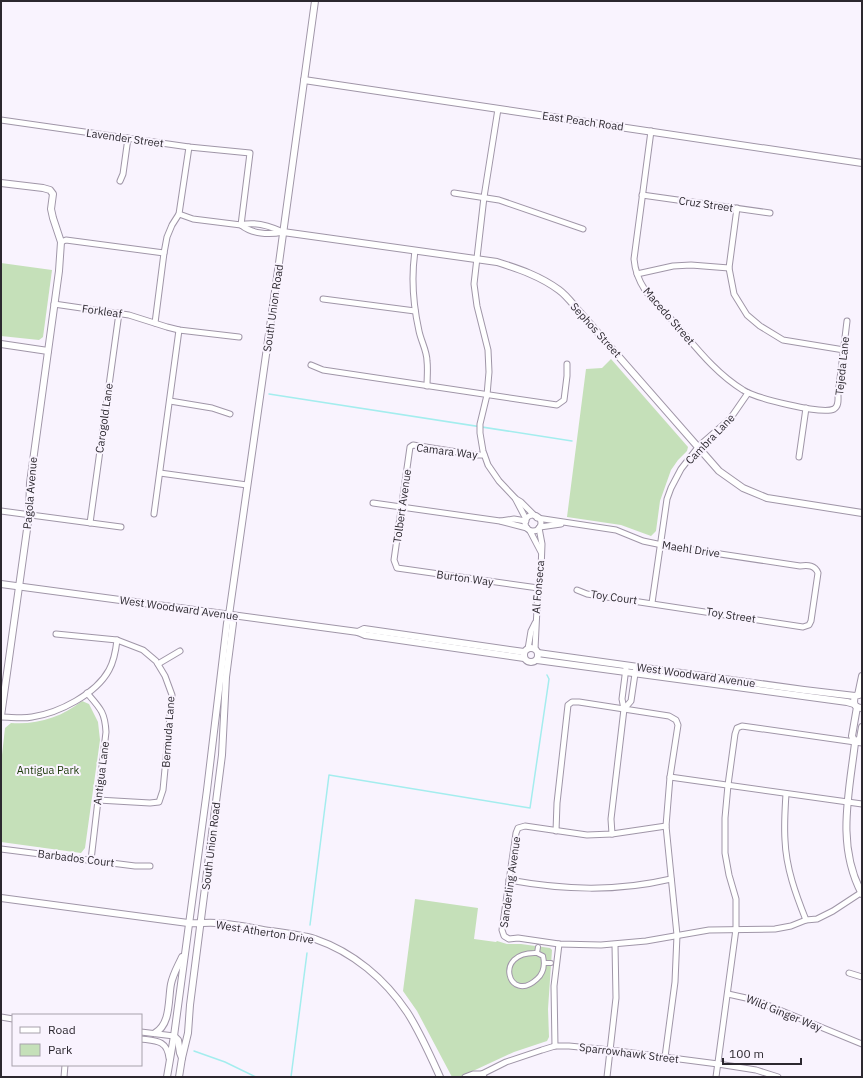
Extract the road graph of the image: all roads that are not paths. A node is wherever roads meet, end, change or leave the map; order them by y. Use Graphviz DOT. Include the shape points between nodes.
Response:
graph roads {
  1 [pos="315,1"];
  2 [pos="304,80"];
  3 [pos="498,109"];
  4 [pos="1,120"];
  5 [pos="651,131"];
  6 [pos="128,138"];
  7 [pos="189,147"];
  8 [pos="862,163"];
  9 [pos="120,180"];
  10 [pos="1,183"];
  11 [pos="454,193"];
  12 [pos="642,195"];
  13 [pos="484,197"];
  14 [pos="738,208"];
  15 [pos="770,213"];
  16 [pos="179,214"];
  17 [pos="241,225"];
  18 [pos="583,229"];
  19 [pos="283,232"];
  20 [pos="61,242"];
  21 [pos="415,251"];
  22 [pos="164,253"];
  23 [pos="476,259"];
  24 [pos="729,268"];
  25 [pos="637,274"];
  26 [pos="323,299"];
  27 [pos="54,304"];
  28 [pos="415,311"];
  29 [pos="119,313"];
  30 [pos="847,321"];
  31 [pos="155,323"];
  32 [pos="179,330"];
  33 [pos="239,337"];
  34 [pos="1,344"];
  35 [pos="844,350"];
  36 [pos="48,351"];
  37 [pos="567,364"];
  38 [pos="312,365"];
  39 [pos="427,386"];
  40 [pos="748,393"];
  41 [pos="487,395"];
  42 [pos="170,402"];
  43 [pos="806,408"];
  44 [pos="833,409"];
  45 [pos="230,414"];
  46 [pos="699,446"];
  47 [pos="410,447"];
  48 [pos="484,455"];
  49 [pos="799,457"];
  50 [pos="160,473"];
  51 [pos="247,485"];
  52 [pos="515,498"];
  53 [pos="373,503"];
  54 [pos="401,507"];
  55 [pos="1,511"];
  56 [pos="521,511"];
  57 [pos="862,513"];
  58 [pos="154,514"];
  59 [pos="29,515"];
  60 [pos="536,517"];
  61 [pos="514,519"];
  62 [pos="526,520"];
  63 [pos="500,522"];
  64 [pos="90,523"];
  65 [pos="568,523"];
  66 [pos="121,527"];
  67 [pos="539,527"];
  68 [pos="528,529"];
  69 [pos="661,545"];
  70 [pos="541,552"];
  71 [pos="395,565"];
  72 [pos="1,584"];
  73 [pos="19,586"];
  74 [pos="538,588"];
  75 [pos="577,590"];
  76 [pos="652,603"];
  77 [pos="229,615"];
  78 [pos="810,623"];
  79 [pos="56,634"];
  80 [pos="117,640"];
  81 [pos="180,651"];
  82 [pos="530,652"];
  83 [pos="537,660"];
  84 [pos="158,664"];
  85 [pos="626,669"];
  86 [pos="636,670"];
  87 [pos="649,672"];
  88 [pos="862,676"];
  89 [pos="87,693"];
  90 [pos="858,695"];
  91 [pos="858,707"];
  92 [pos="624,709"];
  93 [pos="1,716"];
  94 [pos="862,727"];
  95 [pos="855,742"];
  96 [pos="862,744"];
  97 [pos="670,777"];
  98 [pos="728,785"];
  99 [pos="786,794"];
  100 [pos="98,800"];
  101 [pos="847,802"];
  102 [pos="862,804"];
  103 [pos="666,826"];
  104 [pos="556,831"];
  105 [pos="612,834"];
  106 [pos="1,849"];
  107 [pos="91,860"];
  108 [pos="150,866"];
  109 [pos="671,879"];
  110 [pos="509,880"];
  111 [pos="862,893"];
  112 [pos="1,898"];
  113 [pos="806,920"];
  114 [pos="188,923"];
  115 [pos="201,924"];
  116 [pos="736,929"];
  117 [pos="677,935"];
  118 [pos="559,944"];
  119 [pos="615,944"];
  120 [pos="538,947"];
  121 [pos="185,952"];
  122 [pos="537,953"];
  123 [pos="544,963"];
  124 [pos="551,963"];
  125 [pos="849,973"];
  126 [pos="862,976"];
  127 [pos="728,994"];
  128 [pos="1,1017"];
  129 [pos="12,1018"];
  130 [pos="142,1032"];
  131 [pos="155,1034"];
  132 [pos="174,1036"];
  133 [pos="142,1039"];
  134 [pos="862,1044"];
  135 [pos="555,1046"];
  136 [pos="610,1050"];
  137 [pos="664,1057"];
  138 [pos="182,1058"];
  139 [pos="169,1059"];
  140 [pos="718,1064"];
  141 [pos="65,1066"];
  142 [pos="482,1076"];
  143 [pos="64,1077"];
  144 [pos="167,1077"];
  145 [pos="179,1077"];
  146 [pos="440,1077"];
  147 [pos="465,1077"];
  148 [pos="607,1077"];
  149 [pos="716,1077"];
  150 [pos="778,1077"];
  1 -- 2 [label="street, South Union Road"];
  2 -- 3 [label="street, East Peach Road"];
  2 -- 19 [label="street, South Union Road"];
  3 -- 5 [label="street, East Peach Road"];
  3 -- 13 [label="street"];
  4 -- 6 [label="street, Lavender Street"];
  5 -- 8 [label="street, East Peach Road"];
  5 -- 12 [label="street, Macedo Street"];
  6 -- 7 [label="street, Lavender Street"];
  6 -- 9 [label="street"];
  7 -- 16 [label="street"];
  7 -- 17 [label="street, Lavender Street" via="250,153"];
  10 -- 20 [label="street" via="50,190 53,194 51,209"];
  11 -- 13 [label="street"];
  12 -- 14 [label="street, Cruz Street"];
  12 -- 25 [label="street, Macedo Street" via="634,259"];
  13 -- 18 [label="street" via="516,205"];
  13 -- 23 [label="street"];
  14 -- 15 [label="street, Cruz Street"];
  14 -- 24 [label="street"];
  16 -- 17 [label="street" via="192,219"];
  16 -- 22 [label="street" via="172,225"];
  17 -- 19 [label="street" via="248,223"];
  19 -- 21 [label="street, Sephos Street"];
  19 -- 51 [label="street, South Union Road"];
  20 -- 22 [label="street" via="66,240"];
  20 -- 27 [label="street, Pagola Avenue"];
  21 -- 23 [label="street, Sephos Street"];
  21 -- 28 [label="street"];
  22 -- 31 [label="street"];
  23 -- 41 [label="street" via="475,292 488,350"];
  23 -- 46 [label="street, Sephos Street" via="519,269 559,290"];
  24 -- 25 [label="street" via="691,265"];
  24 -- 35 [label="street" via="734,294 747,315 760,326 783,340"];
  25 -- 40 [label="street, Macedo Street" via="646,292 716,369"];
  26 -- 28 [label="street"];
  27 -- 29 [label="street, Forkleaf"];
  27 -- 36 [label="street, Pagola Avenue"];
  28 -- 39 [label="street" via="428,362"];
  29 -- 31 [label="street, Forkleaf"];
  29 -- 64 [label="street, Carogold Lane"];
  30 -- 35 [label="street, Tejeda Lane"];
  31 -- 32 [label="street, Forkleaf"];
  32 -- 33 [label="street, Forkleaf"];
  32 -- 42 [label="street"];
  34 -- 36 [label="street"];
  35 -- 44 [label="street, Tejeda Lane" via="838,402"];
  36 -- 59 [label="street, Pagola Avenue" via="30,483"];
  37 -- 41 [label="street" via="564,400 556,405"];
  38 -- 39 [label="street" via="323,370"];
  39 -- 41 [label="street"];
  40 -- 43 [label="street, Macedo Street"];
  40 -- 46 [label="street, Cambra Lane" via="730,419"];
  41 -- 48 [label="street" via="480,424"];
  42 -- 45 [label="street" via="212,408"];
  42 -- 50 [label="street"];
  43 -- 44 [label="street, Macedo Street"];
  43 -- 49 [label="street"];
  46 -- 57 [label="street, Sephos Street" via="720,471 754,493 778,500"];
  46 -- 69 [label="street, Cambra Lane" via="681,469 671,488 667,499"];
  47 -- 48 [label="street, Camara Way" via="413,445"];
  47 -- 54 [label="street, Tolbert Avenue"];
  48 -- 52 [label="street" via="492,473"];
  50 -- 51 [label="street"];
  50 -- 58 [label="street"];
  51 -- 77 [label="street, South Union Road"];
  52 -- 56 [label="street"];
  52 -- 60 [label="street"];
  53 -- 54 [label="street"];
  54 -- 63 [label="street"];
  54 -- 71 [label="street, Tolbert Avenue"];
  55 -- 59 [label="street"];
  56 -- 61 [label="street"];
  56 -- 62 [label="street"];
  59 -- 64 [label="street"];
  59 -- 73 [label="street, Pagola Avenue"];
  60 -- 62 [label="street" via="530,516"];
  60 -- 65 [label="street, Maehl Drive"];
  60 -- 67 [label="street" via="540,521"];
  61 -- 62 [label="street"];
  61 -- 63 [label="street"];
  62 -- 68 [label="street"];
  63 -- 68 [label="street"];
  64 -- 66 [label="street"];
  65 -- 67 [label="street, Maehl Drive"];
  65 -- 69 [label="street, Maehl Drive" via="616,530"];
  67 -- 68 [label="street" via="536,530"];
  67 -- 70 [label="street, Al Fonseca"];
  68 -- 70 [label="street, Al Fonseca"];
  69 -- 76 [label="street, Cambra Lane"];
  69 -- 78 [label="street, Maehl Drive" via="800,566 810,565 816,568 818,576"];
  70 -- 74 [label="street, Al Fonseca"];
  71 -- 74 [label="street, Burton Way" via="397,568"];
  72 -- 73 [label="street, West Woodward Avenue"];
  73 -- 77 [label="street, West Woodward Avenue"];
  73 -- 93 [label="street, Pagola Avenue"];
  74 -- 82 [label="street, Al Fonseca" via="536,632"];
  75 -- 76 [label="street, Toy Court" via="587,594"];
  76 -- 78 [label="street, Toy Street" via="803,627"];
  77 -- 82 [label="street, West Woodward Avenue" via="365,635"];
  77 -- 114 [label="street, South Union Road"];
  77 -- 115 [label="street, South Union Road" via="233,623 226,677 222,755"];
  79 -- 80 [label="street, Bermuda Lane"];
  80 -- 84 [label="street, Bermuda Lane" via="143,650"];
  80 -- 89 [label="street" via="109,669 97,686"];
  81 -- 84 [label="street"];
  82 -- 83 [label="street"];
  82 -- 83 [label="street, West Woodward Avenue" via="529,662"];
  82 -- 85 [label="street, West Woodward Avenue"];
  83 -- 85 [label="street, West Woodward Avenue"];
  84 -- 100 [label="street, Bermuda Lane" via="172,696 163,790 159,802 150,804"];
  85 -- 86 [label="street, West Woodward Avenue"];
  85 -- 92 [label="street" via="622,700"];
  86 -- 87 [label="street, West Woodward Avenue"];
  86 -- 92 [label="street" via="631,701"];
  87 -- 90 [label="street, West Woodward Avenue" via="843,696"];
  87 -- 91 [label="street, West Woodward Avenue" via="848,702"];
  88 -- 90 [label="street"];
  89 -- 93 [label="street" via="62,709 32,717"];
  89 -- 100 [label="street, Antigua Lane" via="100,707 105,719 106,739"];
  90 -- 91 [label="street"];
  91 -- 95 [label="street" via="852,736"];
  92 -- 97 [label="street" via="669,716 676,720 678,725"];
  92 -- 104 [label="street" via="579,702 568,705"];
  92 -- 105 [label="street" via="611,819"];
  94 -- 95 [label="street" via="860,738"];
  95 -- 96 [label="street"];
  95 -- 98 [label="street" via="742,726 737,728 735,734"];
  95 -- 101 [label="street"];
  97 -- 98 [label="street"];
  97 -- 103 [label="street"];
  98 -- 99 [label="street"];
  98 -- 116 [label="street" via="725,852 736,899"];
  99 -- 101 [label="street"];
  99 -- 113 [label="street" via="786,848 790,874"];
  100 -- 107 [label="street, Antigua Lane"];
  101 -- 102 [label="street"];
  101 -- 111 [label="street" via="846,839 849,857"];
  103 -- 105 [label="street"];
  103 -- 109 [label="street"];
  104 -- 105 [label="street" via="587,835"];
  104 -- 110 [label="street, Sanderling Avenue" via="525,826 518,828"];
  106 -- 107 [label="street, Barbados Court"];
  107 -- 108 [label="street, Barbados Court"];
  109 -- 110 [label="street" via="610,889 579,889"];
  109 -- 117 [label="street"];
  110 -- 118 [label="street, Sanderling Avenue" via="502,930 504,936 510,939"];
  111 -- 113 [label="street" via="817,919"];
  112 -- 114 [label="street, West Atherton Drive"];
  113 -- 116 [label="street" via="775,929"];
  114 -- 115 [label="street, West Atherton Drive"];
  114 -- 121 [label="street, South Union Road"];
  115 -- 138 [label="street, South Union Road" via="188,1033"];
  115 -- 146 [label="street, West Atherton Drive" via="215,923 302,936 331,946 351,957 373,973 396,998 413,1023"];
  116 -- 117 [label="street"];
  116 -- 127 [label="street"];
  117 -- 119 [label="street"];
  117 -- 137 [label="street"];
  118 -- 119 [label="street"];
  118 -- 135 [label="street" via="554,986"];
  119 -- 136 [label="street" via="616,998"];
  120 -- 122 [label="street"];
  121 -- 131 [label="street" via="174,975 164,1026"];
  121 -- 132 [label="street, South Union Road"];
  122 -- 123 [label="street" via="543,956"];
  122 -- 123 [label="street" via="530,952 512,962 508,971 510,979 516,984 534,982 541,974"];
  123 -- 124 [label="street"];
  125 -- 126 [label="street"];
  127 -- 134 [label="street, Wild Ginger Way" via="755,1000"];
  127 -- 140 [label="street"];
  128 -- 129 [label="street"];
  130 -- 131 [label="street"];
  131 -- 132 [label="street"];
  132 -- 138 [label="street" via="178,1040"];
  132 -- 139 [label="street, South Union Road"];
  133 -- 139 [label="street" via="162,1044 168,1049"];
  135 -- 136 [label="street, Sparrowhawk Street"];
  135 -- 142 [label="street, Sparrowhawk Street" via="506,1062"];
  136 -- 137 [label="street, Sparrowhawk Street"];
  136 -- 148 [label="street"];
  137 -- 140 [label="street, Sparrowhawk Street"];
  138 -- 145 [label="street, South Union Road"];
  139 -- 144 [label="street, South Union Road"];
  140 -- 149 [label="street"];
  140 -- 150 [label="street, Sparrowhawk Street" via="756,1070"];
  141 -- 143 [label="street"];
  142 -- 147 [label="street, Sparrowhawk Street" via="472,1074"];
}
